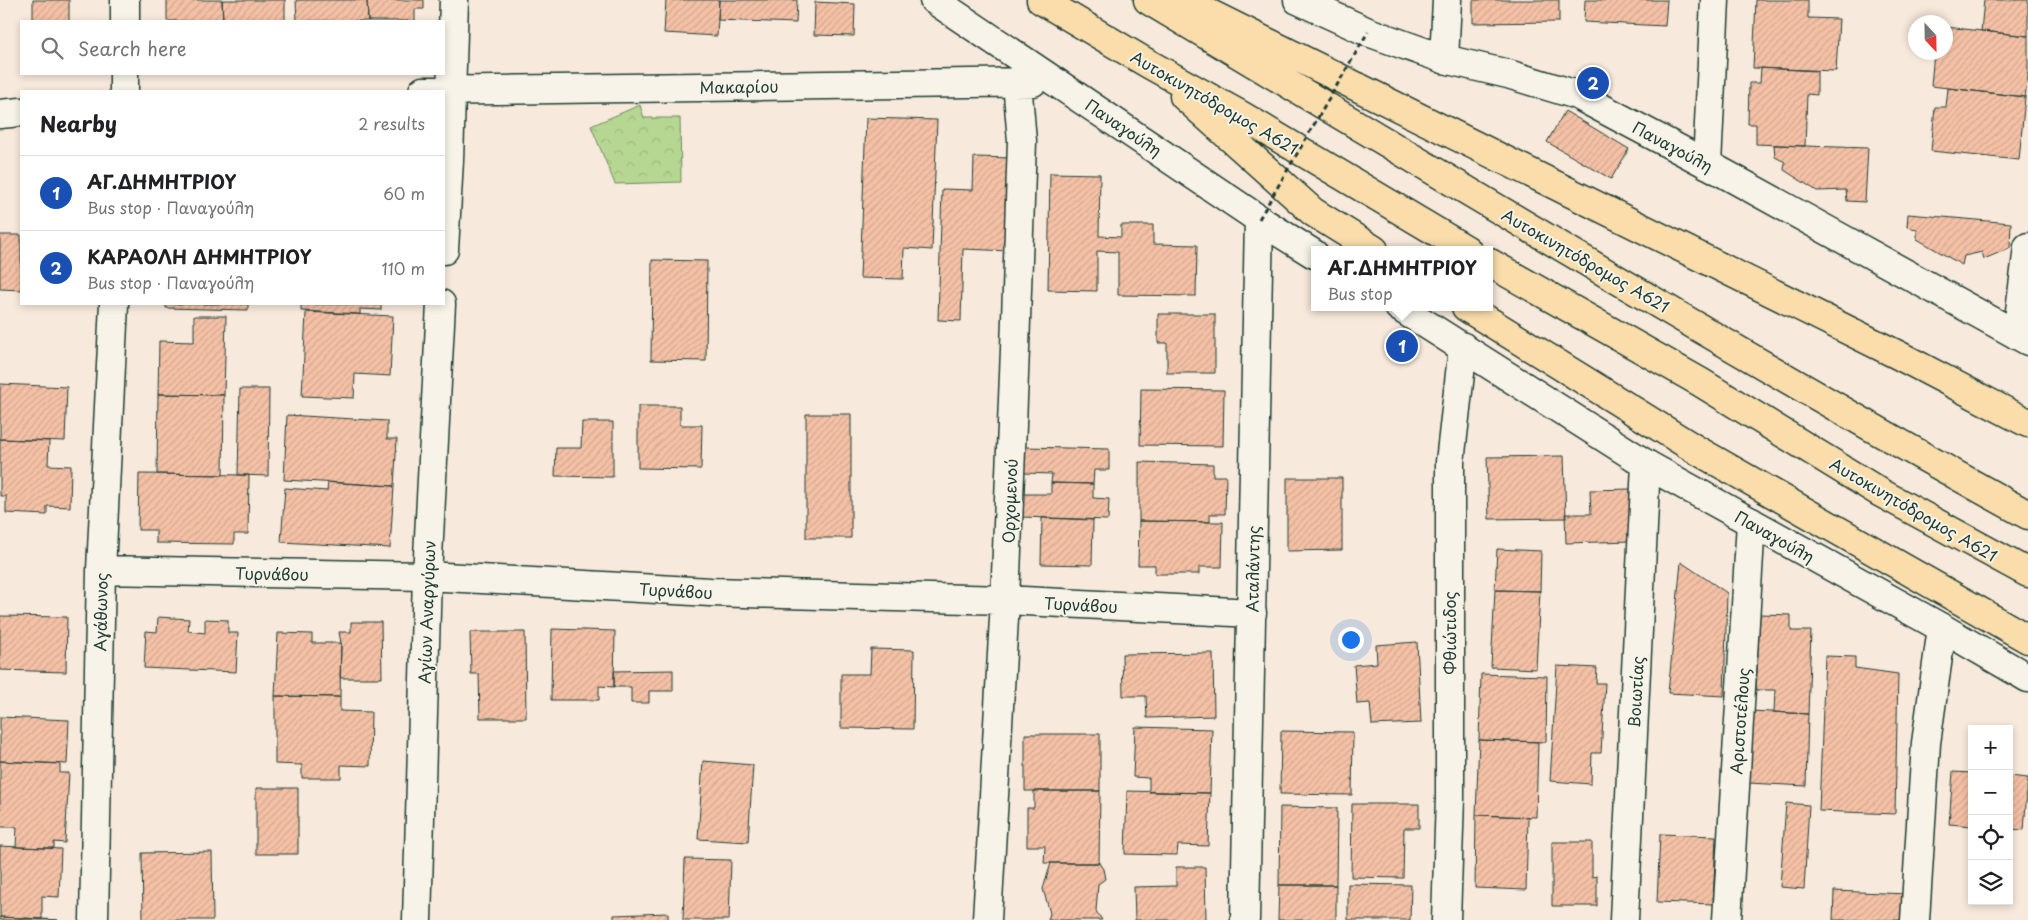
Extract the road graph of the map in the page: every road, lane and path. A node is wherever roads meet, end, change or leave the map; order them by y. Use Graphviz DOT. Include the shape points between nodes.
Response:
graph roads {
  1 [pos="125,0"];
  2 [pos="454,0"];
  3 [pos="934,0"];
  4 [pos="1041,0"];
  5 [pos="1148,0"];
  6 [pos="1182,0"];
  7 [pos="1298,0"];
  8 [pos="1447,0"];
  9 [pos="1715,0"];
  10 [pos="125,20"];
  11 [pos="1368,32"];
  12 [pos="1444,59"];
  13 [pos="1147,63"];
  14 [pos="124,75"];
  15 [pos="1055,81"];
  16 [pos="1016,82"];
  17 [pos="124,90"];
  18 [pos="445,90"];
  19 [pos="450,90"];
  20 [pos="20,112"];
  21 [pos="0,114"];
  22 [pos="1707,164"];
  23 [pos="1259,219"];
  24 [pos="445,232"];
  25 [pos="1368,246"];
  26 [pos="1460,246"];
  27 [pos="2028,246"];
  28 [pos="1311,252"];
  29 [pos="1493,265"];
  30 [pos="114,305"];
  31 [pos="440,305"];
  32 [pos="1405,311"];
  33 [pos="1472,311"];
  34 [pos="2022,338"];
  35 [pos="1462,347"];
  36 [pos="2028,423"];
  37 [pos="1646,464"];
  38 [pos="2028,515"];
  39 [pos="1751,522"];
  40 [pos="101,570"];
  41 [pos="2028,573"];
  42 [pos="427,576"];
  43 [pos="1005,600"];
  44 [pos="1252,613"];
  45 [pos="1942,628"];
  46 [pos="2028,639"];
  47 [pos="2028,678"];
  48 [pos="94,920"];
  49 [pos="417,920"];
  50 [pos="987,920"];
  51 [pos="1245,920"];
  52 [pos="1446,920"];
  53 [pos="1624,920"];
  54 [pos="1727,920"];
  55 [pos="1915,920"];
  1 -- 10 [label="street"];
  2 -- 19 [label="street"];
  3 -- 15 [label="street, Παναγούλη"];
  4 -- 13 [label="highway, Αυτοκινητόδρομος Α621"];
  5 -- 38 [label="highway, Αυτοκινητόδρομος Α621" via="1496,208 1891,439"];
  6 -- 36 [label="highway" via="1898,355"];
  7 -- 11 [label="street, Παναγούλη"];
  8 -- 12 [label="street"];
  9 -- 22 [label="street"];
  11 -- 12 [label="street, Παναγούλη"];
  11 -- 23 [label="path, bridge"];
  12 -- 22 [label="street, Παναγούλη" via="1577,95"];
  13 -- 25 [label="highway" via="1313,212"];
  13 -- 26 [label="highway, Αυτοκινητόδρομος Α621"];
  14 -- 17 [label="street"];
  15 -- 16 [label="street, Μακαρίου"];
  15 -- 23 [label="street, Παναγούλη"];
  16 -- 19 [label="street, Μακαρίου"];
  16 -- 43 [label="street, Ορχομενού" via="1022,141"];
  18 -- 19 [label="street, Μακαρίου"];
  19 -- 24 [label="street"];
  20 -- 21 [label="street"];
  22 -- 34 [label="street, Παναγούλη"];
  23 -- 28 [label="street, Παναγούλη"];
  23 -- 44 [label="street, Αταλάντης"];
  27 -- 34 [label="street"];
  29 -- 41 [label="highway, Αυτοκινητόδρομος Α621" via="1700,382 1881,493"];
  30 -- 40 [label="street, Αγάθωνος"];
  31 -- 42 [label="street, Αγίων Αναργύρων"];
  32 -- 35 [label="street, Παναγούλη"];
  33 -- 46 [label="highway" via="1695,449"];
  35 -- 37 [label="street, Παναγούλη"];
  35 -- 52 [label="street, Φθιώτιδος" via="1450,462 1450,798"];
  37 -- 39 [label="street, Παναγούλη"];
  37 -- 53 [label="street, Βοιωτίας"];
  39 -- 45 [label="street, Παναγούλη"];
  39 -- 54 [label="street, Αριστοτέλους"];
  40 -- 42 [label="street, Τυρνάβου"];
  40 -- 48 [label="street, Αγάθωνος"];
  42 -- 43 [label="street, Τυρνάβου" via="710,592"];
  42 -- 49 [label="street, Αγίων Αναργύρων"];
  43 -- 44 [label="street, Τυρνάβου"];
  43 -- 50 [label="street, Ορχομενού"];
  44 -- 51 [label="street, Αταλάντης"];
  45 -- 47 [label="street, Παναγούλη"];
  45 -- 55 [label="street" via="1926,743"];
}
